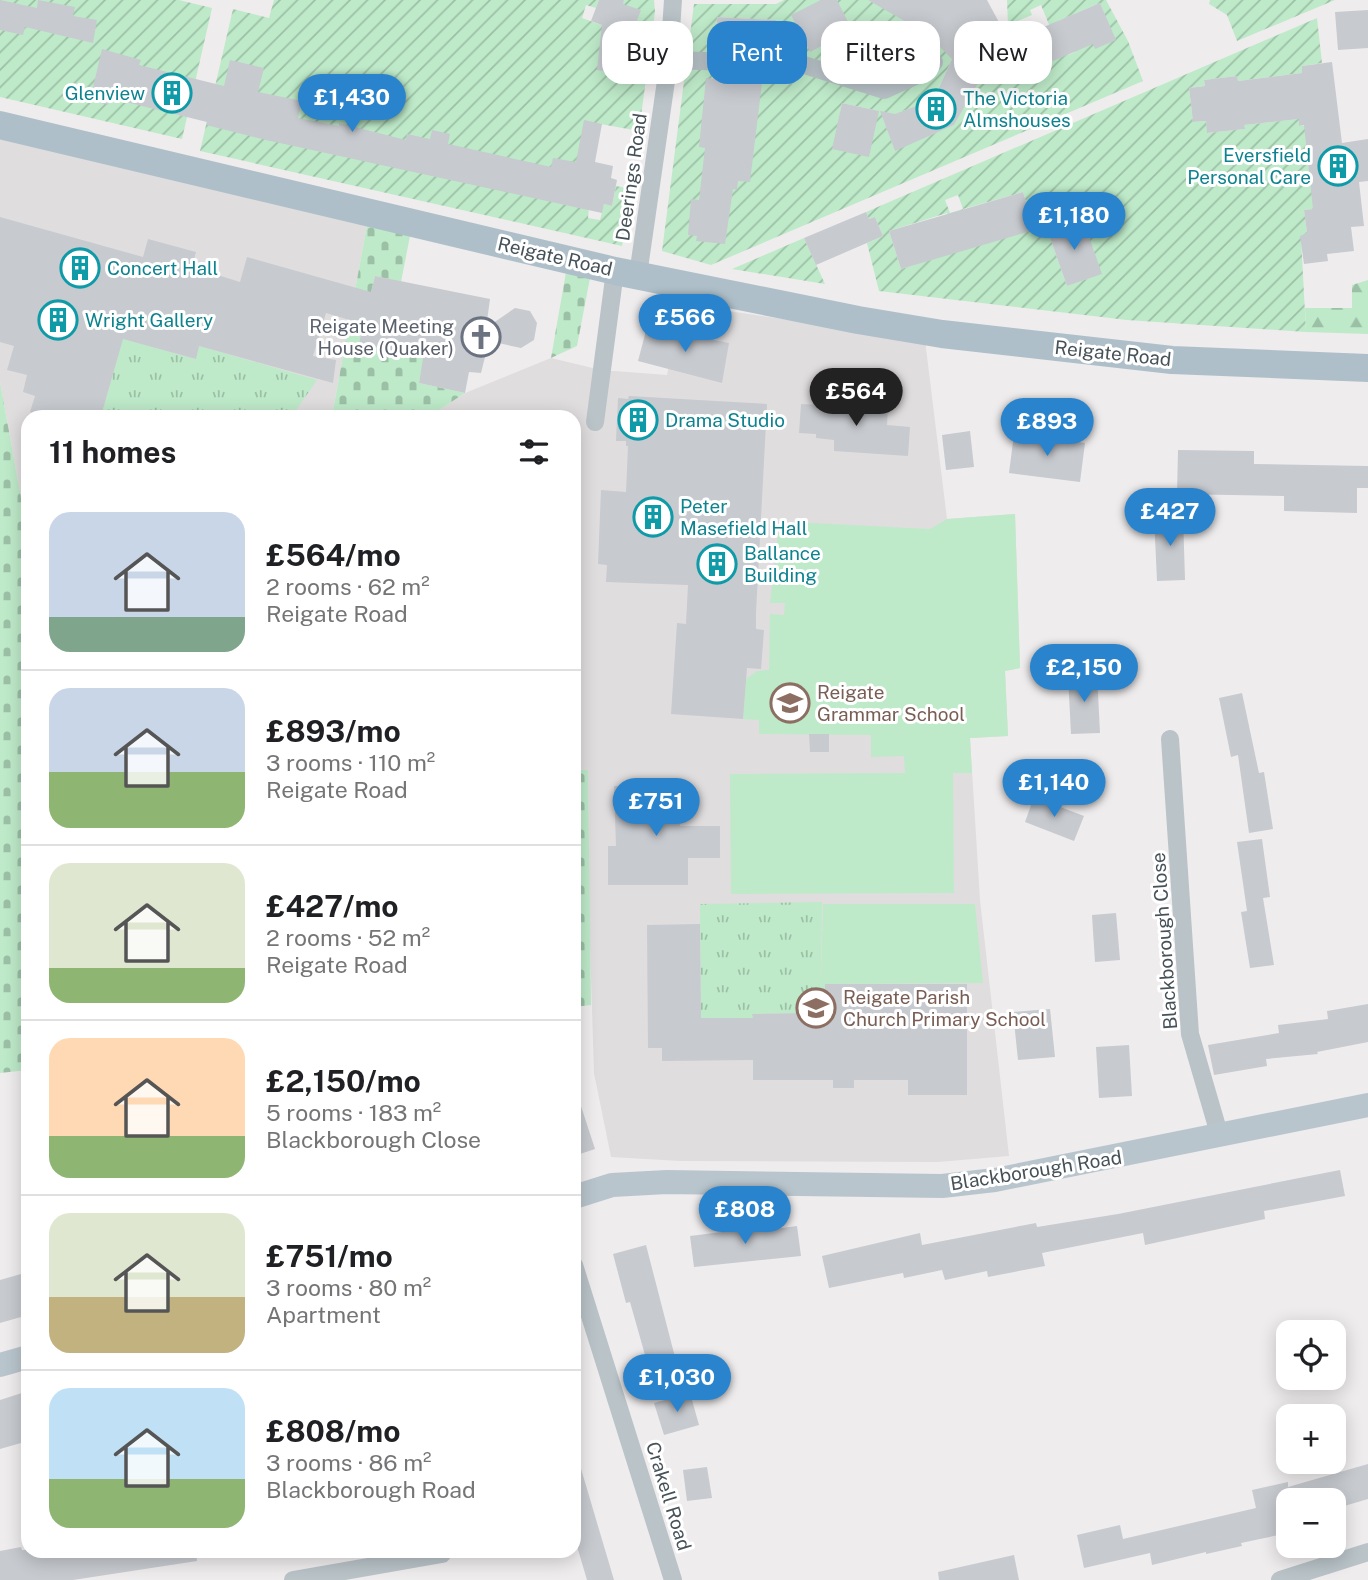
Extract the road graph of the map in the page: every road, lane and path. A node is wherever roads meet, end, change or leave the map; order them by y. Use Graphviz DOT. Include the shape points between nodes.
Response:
graph roads {
  1 [pos="673,0"];
  2 [pos="672,21"];
  3 [pos="693,61"];
  4 [pos="821,70"];
  5 [pos="664,84"];
  6 [pos="865,84"];
  7 [pos="897,84"];
  8 [pos="0,125"];
  9 [pos="627,273"];
  10 [pos="1368,368"];
  11 [pos="595,422"];
  12 [pos="1170,739"];
  13 [pos="1368,1105"];
  14 [pos="1220,1137"];
  15 [pos="581,1195"];
  16 [pos="581,1287"];
  17 [pos="21,1359"];
  18 [pos="0,1366"];
  19 [pos="1368,1552"];
  20 [pos="419,1558"];
  21 [pos="293,1580"];
  22 [pos="673,1580"];
  23 [pos="1280,1580"];
  1 -- 2 [label="street, Deerings Road"];
  3 -- 4 [label="street" via="801,64"];
  5 -- 9 [label="street, Deerings Road"];
  6 -- 7 [label="street" via="884,90"];
  8 -- 9 [label="main road, Reigate Road"];
  9 -- 10 [label="main road, Reigate Road" via="942,334 1172,360"];
  9 -- 11 [label="street, Deerings Road"];
  12 -- 14 [label="street, Blackborough Close" via="1191,1034"];
  13 -- 14 [label="main road, Blackborough Road"];
  14 -- 15 [label="main road, Blackborough Road" via="942,1186 667,1182 612,1185"];
  16 -- 22 [label="street, Crakell Road"];
  17 -- 18 [label="main road"];
  19 -- 23 [label="street"];
  20 -- 21 [label="street"];
}
